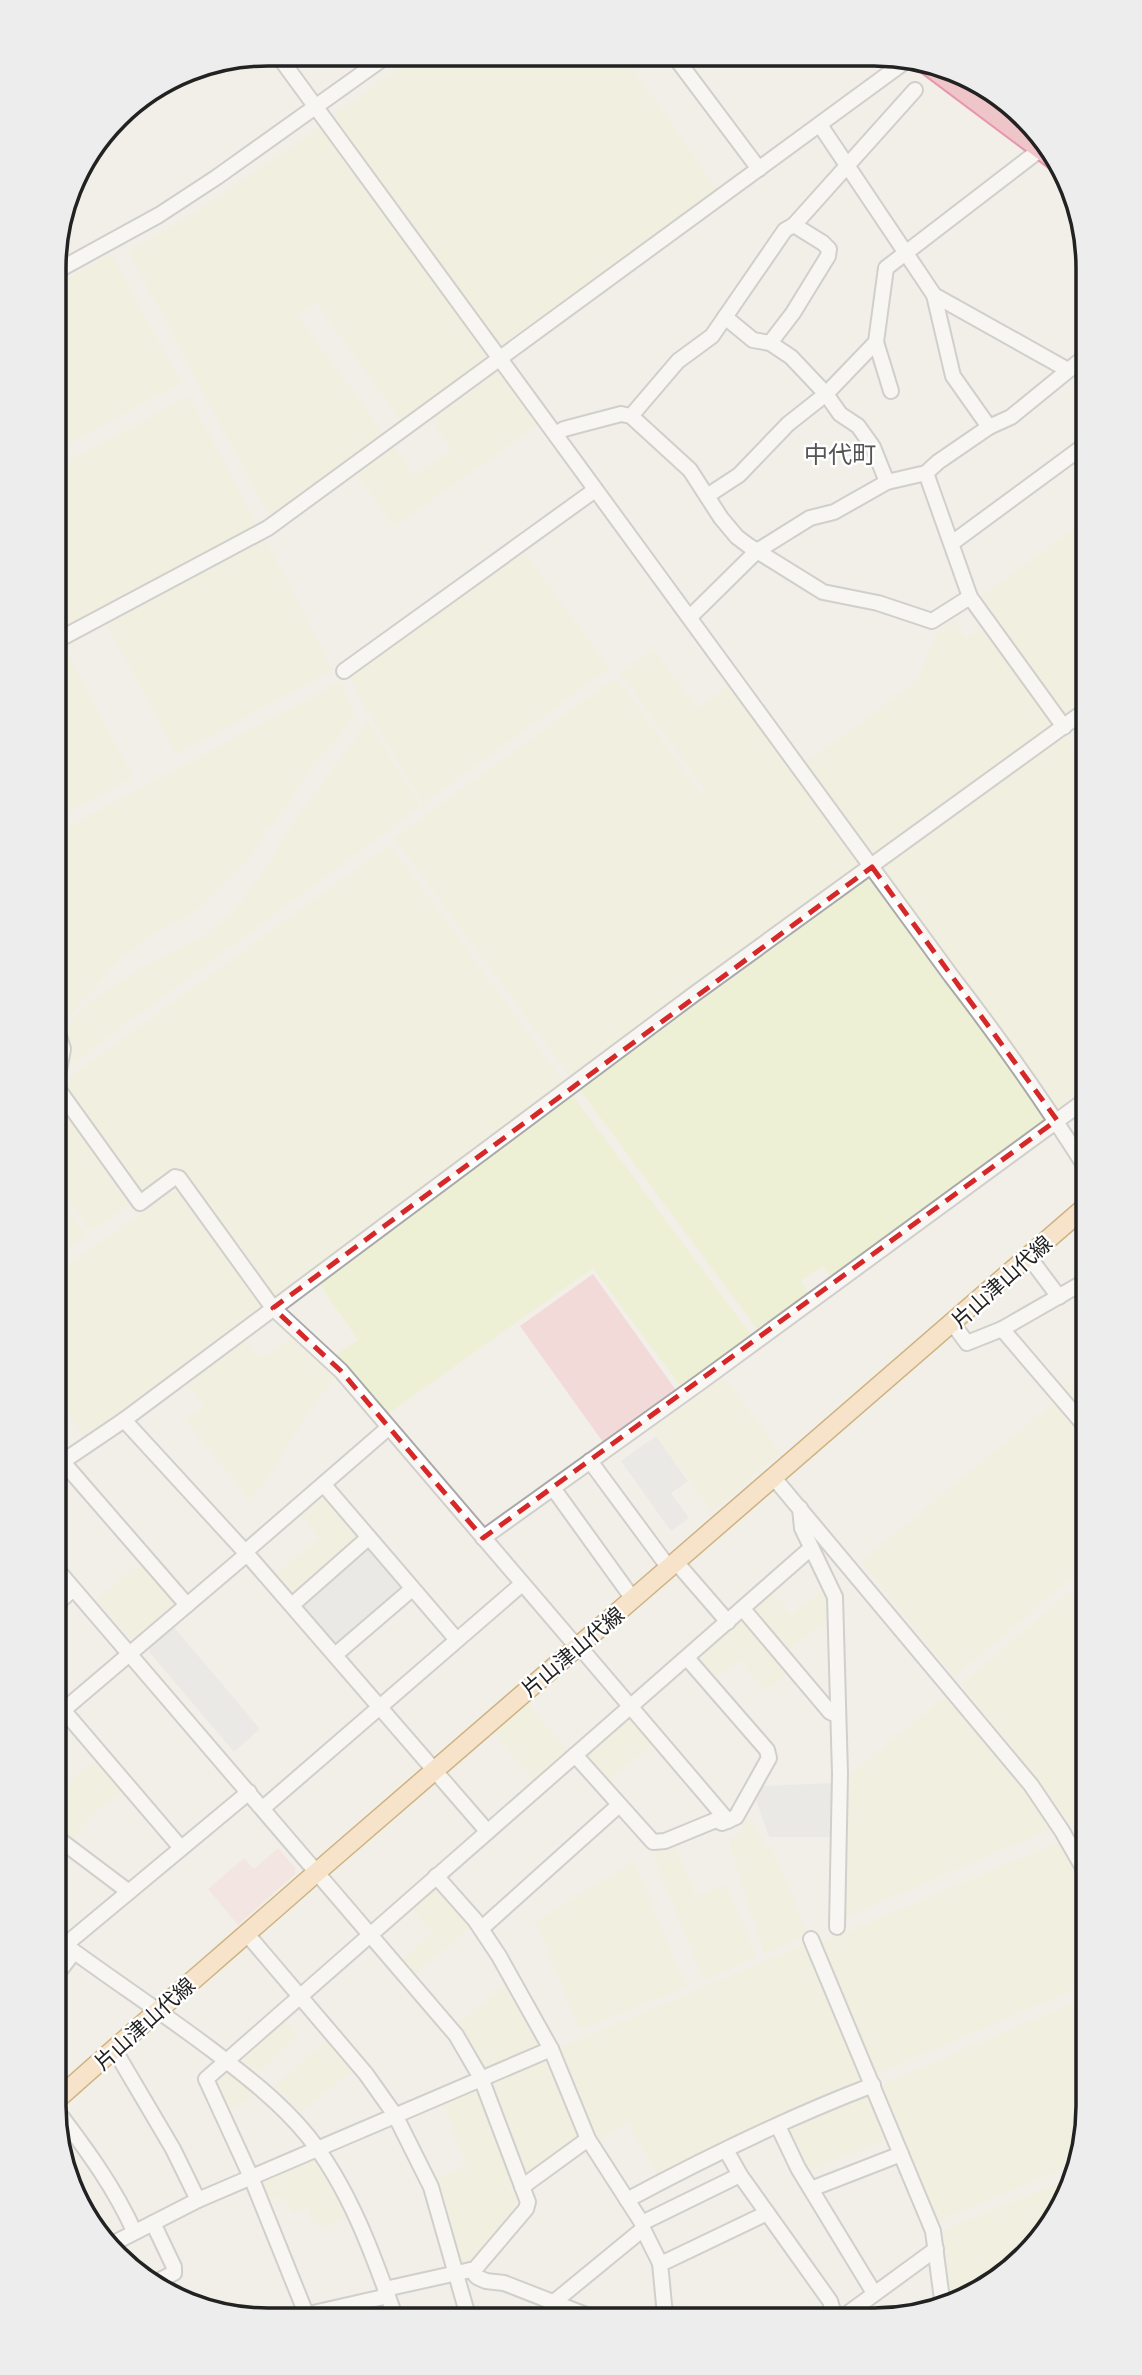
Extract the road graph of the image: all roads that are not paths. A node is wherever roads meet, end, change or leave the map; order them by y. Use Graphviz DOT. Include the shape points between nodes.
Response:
graph roads {
  1 [pos="682,66"];
  2 [pos="287,67"];
  3 [pos="371,67"];
  4 [pos="896,68"];
  5 [pos="951,82"];
  6 [pos="915,90"];
  7 [pos="316,106"];
  8 [pos="820,125"];
  9 [pos="1030,141"];
  10 [pos="1038,151"];
  11 [pos="846,166"];
  12 [pos="759,169"];
  13 [pos="794,225"];
  14 [pos="907,254"];
  15 [pos="67,265"];
  16 [pos="934,295"];
  17 [pos="725,317"];
  18 [pos="770,342"];
  19 [pos="876,342"];
  20 [pos="501,360"];
  21 [pos="1076,364"];
  22 [pos="1068,370"];
  23 [pos="891,391"];
  24 [pos="826,394"];
  25 [pos="631,416"];
  26 [pos="989,427"];
  27 [pos="555,434"];
  28 [pos="1076,452"];
  29 [pos="926,473"];
  30 [pos="887,482"];
  31 [pos="595,490"];
  32 [pos="707,496"];
  33 [pos="952,543"];
  34 [pos="757,551"];
  35 [pos="970,597"];
  36 [pos="690,617"];
  37 [pos="67,635"];
  38 [pos="344,671"];
  39 [pos="1076,718"];
  40 [pos="1064,727"];
  41 [pos="872,867"];
  42 [pos="67,1101"];
  43 [pos="1076,1107"];
  44 [pos="1057,1120"];
  45 [pos="1076,1152"];
  46 [pos="1075,1215"];
  47 [pos="1028,1257"];
  48 [pos="1075,1287"];
  49 [pos="1059,1297"];
  50 [pos="273,1308"];
  51 [pos="953,1324"];
  52 [pos="1002,1329"];
  53 [pos="1075,1415"];
  54 [pos="124,1420"];
  55 [pos="388,1428"];
  56 [pos="66,1458"];
  57 [pos="590,1461"];
  58 [pos="66,1468"];
  59 [pos="774,1478"];
  60 [pos="324,1485"];
  61 [pos="554,1488"];
  62 [pos="800,1508"];
  63 [pos="368,1538"];
  64 [pos="483,1538"];
  65 [pos="811,1548"];
  66 [pos="246,1553"];
  67 [pos="846,1561"];
  68 [pos="673,1565"];
  69 [pos="825,1574"];
  70 [pos="66,1581"];
  71 [pos="522,1584"];
  72 [pos="73,1589"];
  73 [pos="412,1589"];
  74 [pos="66,1595"];
  75 [pos="633,1599"];
  76 [pos="187,1605"];
  77 [pos="292,1605"];
  78 [pos="743,1609"];
  79 [pos="728,1622"];
  80 [pos="457,1640"];
  81 [pos="578,1646"];
  82 [pos="128,1654"];
  83 [pos="335,1655"];
  84 [pos="687,1658"];
  85 [pos="630,1706"];
  86 [pos="381,1707"];
  87 [pos="66,1708"];
  88 [pos="837,1715"];
  89 [pos="66,1717"];
  90 [pos="575,1755"];
  91 [pos="433,1769"];
  92 [pos="248,1792"];
  93 [pos="619,1805"];
  94 [pos="263,1808"];
  95 [pos="728,1821"];
  96 [pos="487,1831"];
  97 [pos="66,1844"];
  98 [pos="181,1848"];
  99 [pos="1075,1854"];
  100 [pos="317,1872"];
  101 [pos="436,1876"];
  102 [pos="129,1892"];
  103 [pos="836,1927"];
  104 [pos="482,1928"];
  105 [pos="246,1933"];
  106 [pos="371,1935"];
  107 [pos="811,1939"];
  108 [pos="66,1946"];
  109 [pos="299,1997"];
  110 [pos="158,2009"];
  111 [pos="114,2049"];
  112 [pos="551,2049"];
  113 [pos="226,2061"];
  114 [pos="481,2078"];
  115 [pos="873,2085"];
  116 [pos="66,2092"];
  117 [pos="395,2115"];
  118 [pos="67,2125"];
  119 [pos="778,2126"];
  120 [pos="588,2139"];
  121 [pos="317,2148"];
  122 [pos="726,2150"];
  123 [pos="901,2154"];
  124 [pos="740,2175"];
  125 [pos="251,2177"];
  126 [pos="522,2187"];
  127 [pos="811,2189"];
  128 [pos="198,2200"];
  129 [pos="627,2200"];
  130 [pos="767,2213"];
  131 [pos="153,2223"];
  132 [pos="643,2226"];
  133 [pos="134,2231"];
  134 [pos="118,2241"];
  135 [pos="936,2249"];
  136 [pos="660,2263"];
  137 [pos="471,2270"];
  138 [pos="457,2274"];
  139 [pos="163,2278"];
  140 [pos="386,2293"];
  141 [pos="874,2293"];
  142 [pos="942,2296"];
  143 [pos="302,2308"];
  144 [pos="333,2308"];
  145 [pos="392,2308"];
  146 [pos="466,2308"];
  147 [pos="553,2308"];
  148 [pos="556,2308"];
  149 [pos="664,2308"];
  150 [pos="832,2308"];
  151 [pos="855,2308"];
  1 -- 12 [label="street"];
  2 -- 7 [label="street"];
  3 -- 7 [label="street"];
  4 -- 8 [label="street"];
  5 -- 9 [label="highway"];
  6 -- 11 [label="street"];
  7 -- 15 [label="street" via="159,215"];
  7 -- 20 [label="street"];
  8 -- 11 [label="street"];
  8 -- 12 [label="street"];
  10 -- 14 [label="street"];
  11 -- 13 [label="street"];
  11 -- 14 [label="street"];
  12 -- 20 [label="street"];
  13 -- 17 [label="street" via="785,230"];
  13 -- 18 [label="street" via="823,243 828,256"];
  14 -- 16 [label="street"];
  14 -- 19 [label="street" via="886,268"];
  16 -- 22 [label="street"];
  16 -- 26 [label="street" via="953,376"];
  17 -- 18 [label="street" via="753,340"];
  17 -- 25 [label="street" via="712,335 678,361"];
  18 -- 24 [label="street"];
  19 -- 23 [label="street"];
  19 -- 24 [label="street"];
  20 -- 27 [label="street"];
  20 -- 37 [label="street" via="268,528"];
  21 -- 22 [label="street"];
  22 -- 26 [label="street" via="1012,417"];
  24 -- 30 [label="street" via="873,447"];
  24 -- 32 [label="street" via="788,424 739,475"];
  25 -- 27 [label="street" via="621,414"];
  25 -- 32 [label="street" via="690,470"];
  26 -- 29 [label="street"];
  27 -- 31 [label="street"];
  28 -- 33 [label="street"];
  29 -- 30 [label="street"];
  29 -- 33 [label="street"];
  30 -- 34 [label="street" via="834,512 810,518"];
  31 -- 36 [label="street"];
  31 -- 38 [label="street"];
  32 -- 34 [label="street" via="729,529"];
  33 -- 35 [label="street"];
  34 -- 35 [label="street" via="823,592 878,603 932,621"];
  34 -- 36 [label="street"];
  35 -- 40 [label="street"];
  36 -- 41 [label="street"];
  39 -- 40 [label="street"];
  40 -- 41 [label="street"];
  41 -- 44 [label="street"];
  41 -- 50 [label="street"];
  42 -- 50 [label="street" via="140,1203 179,1178"];
  43 -- 44 [label="street"];
  44 -- 45 [label="street"];
  44 -- 57 [label="street"];
  46 -- 47 [label="main road, 片山津山代線"];
  47 -- 49 [label="street"];
  47 -- 51 [label="main road, 片山津山代線"];
  48 -- 49 [label="street"];
  49 -- 52 [label="street"];
  50 -- 54 [label="street"];
  50 -- 55 [label="street" via="341,1371"];
  51 -- 52 [label="street" via="967,1343"];
  51 -- 59 [label="main road, 片山津山代線"];
  52 -- 53 [label="street"];
  54 -- 56 [label="street"];
  54 -- 66 [label="street"];
  55 -- 60 [label="street"];
  55 -- 64 [label="street"];
  57 -- 61 [label="street"];
  57 -- 68 [label="street"];
  58 -- 76 [label="street"];
  59 -- 62 [label="street"];
  59 -- 68 [label="main road, 片山津山代線"];
  60 -- 63 [label="street"];
  60 -- 66 [label="street"];
  61 -- 64 [label="street"];
  61 -- 75 [label="street"];
  62 -- 65 [label="street"];
  62 -- 67 [label="street"];
  63 -- 73 [label="street"];
  63 -- 77 [label="street"];
  64 -- 71 [label="street"];
  65 -- 69 [label="street"];
  65 -- 78 [label="street"];
  66 -- 76 [label="street"];
  66 -- 77 [label="street"];
  67 -- 69 [label="street"];
  67 -- 99 [label="street" via="1031,1785"];
  68 -- 75 [label="main road, 片山津山代線"];
  68 -- 79 [label="street"];
  69 -- 88 [label="street" via="835,1597"];
  70 -- 72 [label="street"];
  71 -- 80 [label="street"];
  71 -- 81 [label="street"];
  72 -- 74 [label="street"];
  72 -- 82 [label="street"];
  73 -- 80 [label="street"];
  73 -- 83 [label="street"];
  75 -- 81 [label="main road, 片山津山代線"];
  76 -- 82 [label="street"];
  77 -- 83 [label="street"];
  78 -- 79 [label="street"];
  78 -- 88 [label="street"];
  79 -- 84 [label="street"];
  80 -- 86 [label="street"];
  81 -- 85 [label="street"];
  81 -- 91 [label="main road, 片山津山代線"];
  82 -- 87 [label="street"];
  82 -- 92 [label="street"];
  83 -- 86 [label="street"];
  84 -- 85 [label="street"];
  84 -- 95 [label="street" via="767,1750 769,1758 742,1809"];
  85 -- 90 [label="street"];
  85 -- 95 [label="street"];
  86 -- 91 [label="street"];
  86 -- 94 [label="street"];
  88 -- 103 [label="street"];
  89 -- 98 [label="street"];
  90 -- 93 [label="street"];
  90 -- 96 [label="street"];
  91 -- 96 [label="street"];
  91 -- 100 [label="main road, 片山津山代線"];
  92 -- 94 [label="street"];
  92 -- 98 [label="street"];
  93 -- 95 [label="street" via="658,1843 716,1820"];
  93 -- 104 [label="street"];
  94 -- 100 [label="street"];
  96 -- 101 [label="street"];
  97 -- 102 [label="street"];
  98 -- 102 [label="street"];
  100 -- 105 [label="main road, 片山津山代線"];
  100 -- 106 [label="street"];
  101 -- 104 [label="street"];
  101 -- 106 [label="street"];
  102 -- 108 [label="street"];
  104 -- 112 [label="street"];
  105 -- 109 [label="street"];
  105 -- 110 [label="main road, 片山津山代線"];
  106 -- 109 [label="street"];
  106 -- 114 [label="street" via="456,2035"];
  107 -- 115 [label="street"];
  108 -- 110 [label="street"];
  109 -- 113 [label="street"];
  109 -- 117 [label="street"];
  110 -- 111 [label="main road, 片山津山代線"];
  110 -- 113 [label="street"];
  111 -- 116 [label="main road, 片山津山代線"];
  111 -- 128 [label="street"];
  112 -- 114 [label="street"];
  112 -- 120 [label="street"];
  113 -- 121 [label="street" via="264,2091"];
  113 -- 125 [label="street" via="206,2079"];
  114 -- 117 [label="street"];
  114 -- 126 [label="street"];
  115 -- 119 [label="street"];
  115 -- 123 [label="street"];
  117 -- 121 [label="street"];
  117 -- 138 [label="street" via="431,2188"];
  118 -- 133 [label="street" via="121,2202"];
  119 -- 122 [label="street"];
  119 -- 127 [label="street"];
  120 -- 126 [label="street"];
  120 -- 129 [label="street"];
  121 -- 125 [label="street"];
  121 -- 140 [label="street" via="341,2187"];
  122 -- 124 [label="street"];
  122 -- 129 [label="street"];
  123 -- 127 [label="street"];
  123 -- 135 [label="street"];
  124 -- 130 [label="street"];
  124 -- 132 [label="street"];
  125 -- 128 [label="street"];
  125 -- 143 [label="street"];
  126 -- 137 [label="street" via="526,2210"];
  127 -- 141 [label="street"];
  128 -- 131 [label="street"];
  129 -- 132 [label="street"];
  130 -- 136 [label="street"];
  130 -- 150 [label="street"];
  131 -- 133 [label="street"];
  131 -- 139 [label="street" via="174,2267 174,2273"];
  132 -- 136 [label="street"];
  132 -- 148 [label="street"];
  133 -- 134 [label="street"];
  135 -- 141 [label="street"];
  135 -- 142 [label="street"];
  136 -- 149 [label="street"];
  137 -- 138 [label="street"];
  137 -- 147 [label="street" via="477,2277 503,2283"];
  138 -- 140 [label="street"];
  138 -- 146 [label="street"];
  140 -- 144 [label="street"];
  140 -- 145 [label="street"];
  141 -- 151 [label="street"];
}
